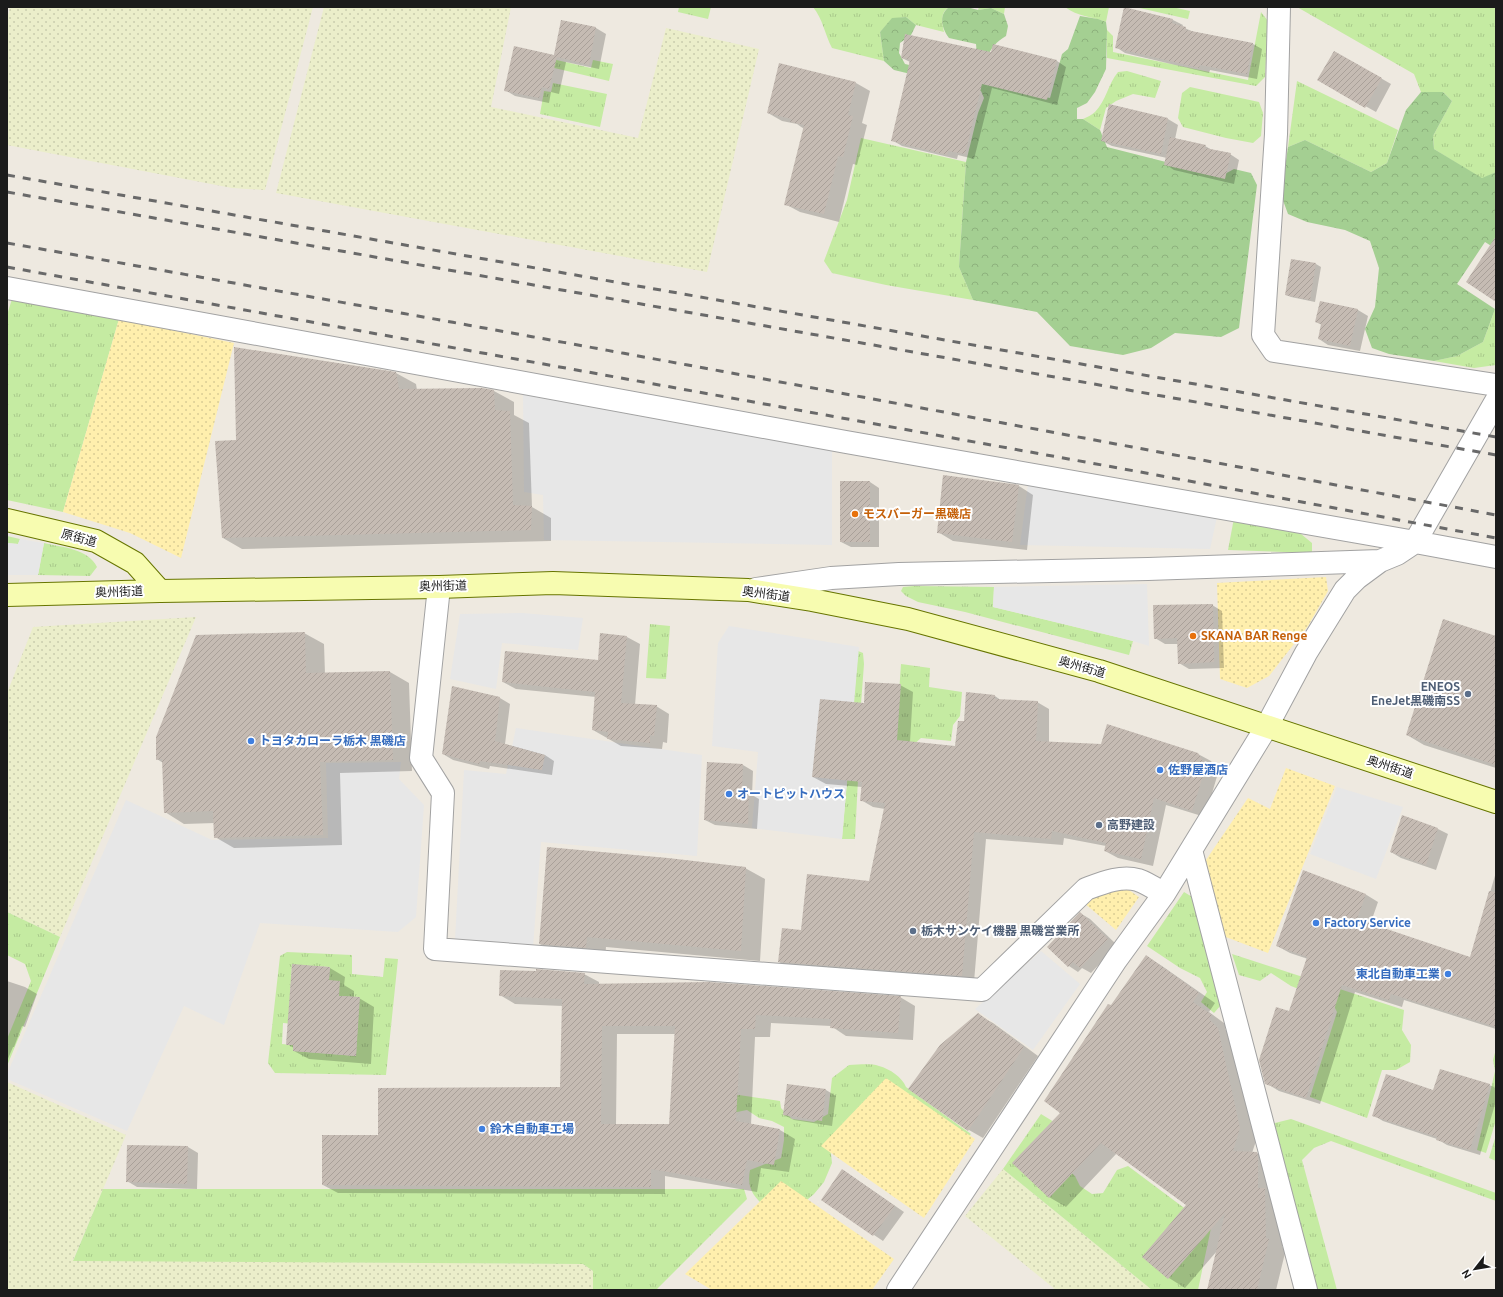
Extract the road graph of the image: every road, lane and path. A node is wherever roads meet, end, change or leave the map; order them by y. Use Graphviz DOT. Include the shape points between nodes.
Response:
graph roads {
  1 [pos="1279,7"];
  2 [pos="7,288"];
  3 [pos="1496,384"];
  4 [pos="1496,401"];
  5 [pos="7,520"];
  6 [pos="1415,542"];
  7 [pos="1496,557"];
  8 [pos="1380,561"];
  9 [pos="439,587"];
  10 [pos="748,590"];
  11 [pos="160,591"];
  12 [pos="7,595"];
  13 [pos="1267,726"];
  14 [pos="1496,802"];
  15 [pos="1191,850"];
  16 [pos="1164,894"];
  17 [pos="898,1290"];
  18 [pos="1306,1290"];
  1 -- 3 [label="street" via="1276,134 1263,335 1274,351"];
  2 -- 6 [label="street" via="846,442"];
  4 -- 6 [label="street"];
  5 -- 11 [label="main road, 原街道" via="96,541 135,563"];
  6 -- 7 [label="street"];
  6 -- 8 [label="street"];
  8 -- 10 [label="street" via="899,574 831,578"];
  8 -- 13 [label="street" via="1345,590 1306,653"];
  9 -- 10 [label="main road, 奥州街道" via="552,583"];
  9 -- 11 [label="main road, 奥州街道"];
  9 -- 16 [label="street" via="421,758 443,793 435,949 982,990 1086,889 1103,882 1125,879 1138,880"];
  10 -- 13 [label="main road, 奥州街道" via="908,619 1099,672"];
  11 -- 12 [label="main road, 奥州街道"];
  13 -- 14 [label="main road, 奥州街道"];
  13 -- 15 [label="street"];
  15 -- 16 [label="street"];
  15 -- 18 [label="street"];
  16 -- 17 [label="street" via="1116,960"];
}
